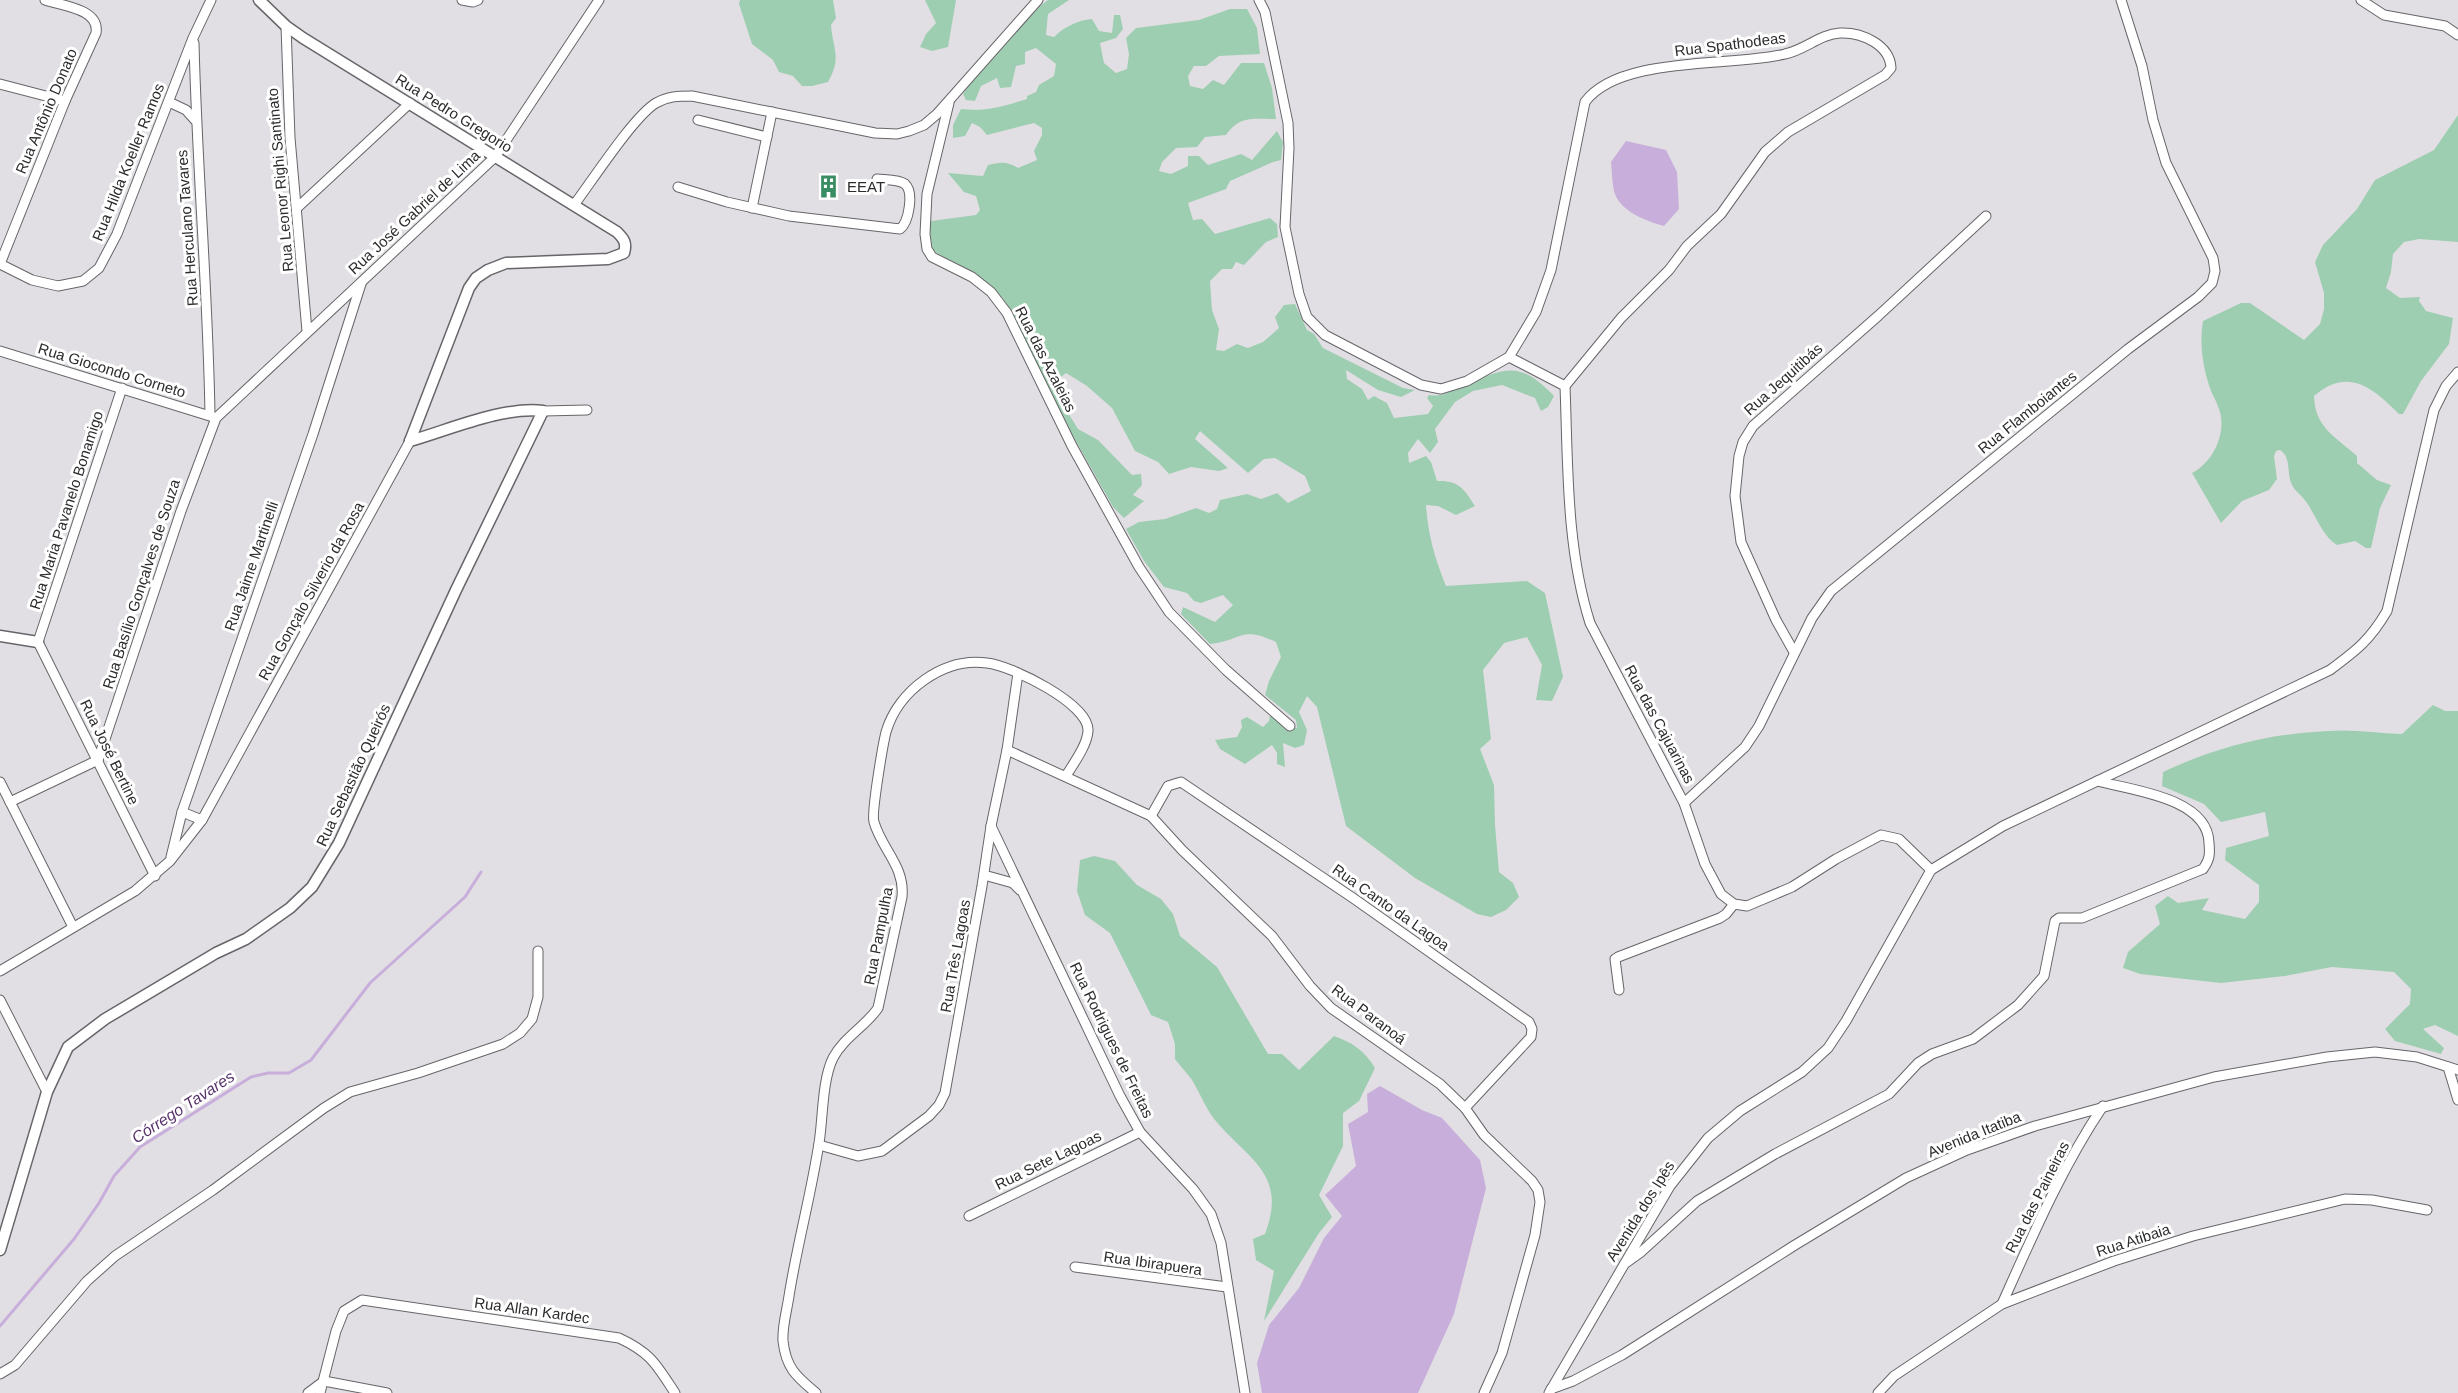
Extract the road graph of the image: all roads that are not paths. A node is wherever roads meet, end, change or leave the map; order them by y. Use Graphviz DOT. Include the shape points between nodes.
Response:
graph roads {
  1 [pos="45,0"];
  2 [pos="211,0"];
  3 [pos="259,0"];
  4 [pos="462,0"];
  5 [pos="478,0"];
  6 [pos="599,0"];
  7 [pos="1038,0"];
  8 [pos="1259,0"];
  9 [pos="2121,0"];
  10 [pos="2361,0"];
  11 [pos="286,26"];
  12 [pos="2458,35"];
  13 [pos="193,38"];
  14 [pos="0,84"];
  15 [pos="65,101"];
  16 [pos="169,102"];
  17 [pos="410,103"];
  18 [pos="949,103"];
  19 [pos="772,112"];
  20 [pos="195,120"];
  21 [pos="698,120"];
  22 [pos="767,136"];
  23 [pos="495,157"];
  24 [pos="877,179"];
  25 [pos="678,187"];
  26 [pos="574,205"];
  27 [pos="298,207"];
  28 [pos="752,208"];
  29 [pos="1986,216"];
  30 [pos="624,253"];
  31 [pos="0,264"];
  32 [pos="362,282"];
  33 [pos="307,331"];
  34 [pos="0,351"];
  35 [pos="1509,357"];
  36 [pos="2458,372"];
  37 [pos="1565,386"];
  38 [pos="122,388"];
  39 [pos="587,410"];
  40 [pos="543,411"];
  41 [pos="213,416"];
  42 [pos="410,441"];
  43 [pos="0,636"];
  44 [pos="38,642"];
  45 [pos="1794,652"];
  46 [pos="1018,673"];
  47 [pos="1290,726"];
  48 [pos="1007,750"];
  49 [pos="99,760"];
  50 [pos="1066,776"];
  51 [pos="2097,781"];
  52 [pos="1,784"];
  53 [pos="10,802"];
  54 [pos="1684,804"];
  55 [pos="182,812"];
  56 [pos="1151,816"];
  57 [pos="202,820"];
  58 [pos="991,826"];
  59 [pos="170,861"];
  60 [pos="1931,870"];
  61 [pos="984,875"];
  62 [pos="154,876"];
  63 [pos="1023,894"];
  64 [pos="1734,904"];
  65 [pos="73,927"];
  66 [pos="538,951"];
  67 [pos="0,971"];
  68 [pos="1619,990"];
  69 [pos="0,1000"];
  70 [pos="2448,1067"];
  71 [pos="2458,1070"];
  72 [pos="47,1092"];
  73 [pos="2458,1100"];
  74 [pos="2103,1106"];
  75 [pos="1465,1108"];
  76 [pos="1140,1132"];
  77 [pos="819,1145"];
  78 [pos="2427,1210"];
  79 [pos="969,1216"];
  80 [pos="0,1250"];
  81 [pos="1623,1264"];
  82 [pos="1075,1267"];
  83 [pos="1227,1287"];
  84 [pos="2002,1304"];
  85 [pos="0,1374"];
  86 [pos="324,1382"];
  87 [pos="1550,1391"];
  88 [pos="308,1393"];
  89 [pos="320,1393"];
  90 [pos="387,1393"];
  91 [pos="675,1393"];
  92 [pos="816,1393"];
  93 [pos="1245,1393"];
  94 [pos="1484,1393"];
  95 [pos="1878,1393"];
  1 -- 15 [label="street, Rua Antônio Donato" via="87,13 97,24"];
  2 -- 13 [label="street, Rua Hilda Koeller Ramos"];
  3 -- 11 [label="street, Rua Pedro Gregorio"];
  4 -- 5 [label="street"];
  6 -- 23 [label="street, Rua José Gabriel de Lima"];
  7 -- 18 [label="street, Rua das Azaleias"];
  8 -- 35 [label="street" via="1265,12 1288,123 1285,226 1307,317 1325,335 1421,385 1441,389 1467,381"];
  9 -- 45 [label="street, Rua Flamboiantes" via="2166,163 2213,258 2212,283 1831,591"];
  10 -- 12 [label="street" via="2384,15 2445,26"];
  11 -- 17 [label="street, Rua Pedro Gregorio"];
  11 -- 27 [label="street, Rua Leonor Righi Santinato"];
  13 -- 16 [label="street, Rua Hilda Koeller Ramos"];
  13 -- 20 [label="street, Rua Herculano Tavares"];
  14 -- 15 [label="street"];
  15 -- 31 [label="street, Rua Antônio Donato"];
  16 -- 20 [label="street" via="186,110"];
  16 -- 31 [label="street, Rua Hilda Koeller Ramos" via="117,234 99,268 83,281 58,286 32,280"];
  17 -- 23 [label="street, Rua Pedro Gregorio"];
  17 -- 27 [label="street"];
  18 -- 19 [label="street" via="924,125 897,134"];
  18 -- 47 [label="street, Rua das Azaleias" via="927,194 927,249 932,257 972,277 991,292 1007,313 1072,446 1139,567 1169,612 1226,670"];
  19 -- 22 [label="street"];
  19 -- 26 [label="street" via="692,96 674,96 658,102 642,114"];
  20 -- 41 [label="street, Rua Herculano Tavares"];
  21 -- 22 [label="street"];
  22 -- 28 [label="street"];
  23 -- 26 [label="street, Rua Pedro Gregorio"];
  23 -- 32 [label="street, Rua José Gabriel de Lima"];
  24 -- 28 [label="street" via="900,182 908,188 908,220 900,229"];
  25 -- 28 [label="street"];
  26 -- 30 [label="street, Rua Pedro Gregorio" via="617,232 624,240"];
  27 -- 33 [label="street, Rua Leonor Righi Santinato"];
  29 -- 45 [label="street, Rua Jequitibás" via="1753,426 1743,442 1735,496 1741,542"];
  30 -- 42 [label="street, Rua Gonçalo Silverio da Rosa" via="608,259 506,263 477,278 445,346"];
  32 -- 33 [label="street, Rua José Gabriel de Lima"];
  32 -- 55 [label="street, Rua Jaime Martinelli"];
  33 -- 41 [label="street, Rua José Gabriel de Lima"];
  34 -- 38 [label="street, Rua Giocondo Corneto"];
  35 -- 37 [label="street"];
  35 -- 37 [label="street, Rua Spathodeas" via="1536,312 1551,270 1585,102 1592,93 1630,75 1785,55 1824,36 1842,33 1870,39 1884,50 1891,68 1885,75 1788,132 1765,152 1721,214 1621,318"];
  36 -- 51 [label="street" via="2434,410 2387,610 2375,632 2330,670"];
  37 -- 54 [label="street, Rua das Cajuarinas" via="1569,501 1580,591 1590,622"];
  38 -- 41 [label="street, Rua Giocondo Corneto"];
  38 -- 44 [label="street, Rua Maria Pavanelo Bonamigo"];
  39 -- 40 [label="street"];
  40 -- 42 [label="street" via="529,409 486,418"];
  40 -- 72 [label="street, Rua Sebastião Queirós" via="339,843 312,887 246,939 87,1031 68,1047"];
  41 -- 49 [label="street, Rua Basílio Gonçalves de Souza"];
  42 -- 57 [label="street, Rua Gonçalo Silverio da Rosa"];
  43 -- 44 [label="street"];
  44 -- 49 [label="street, Rua José Bertine"];
  45 -- 54 [label="street, Rua Flamboiantes" via="1745,747"];
  46 -- 48 [label="street, Rua Três Lagoas"];
  46 -- 50 [label="street, Rua Pampulha" via="1056,694 1085,720 1089,730"];
  46 -- 77 [label="street, Rua Pampulha" via="988,663 964,662 938,671 905,697 886,732 873,819 904,883 902,897 878,1008 832,1060"];
  48 -- 50 [label="street, Rua Paranoá"];
  48 -- 58 [label="street, Rua Três Lagoas"];
  49 -- 53 [label="street"];
  49 -- 62 [label="street, Rua José Bertine"];
  50 -- 56 [label="street, Rua Paranoá"];
  51 -- 60 [label="street" via="2003,826"];
  51 -- 81 [label="street" via="2186,807 2199,817 2209,834 2210,859 2202,869 2082,918 2055,921 2044,976 2018,1005 1972,1039 1918,1063 1889,1094 1697,1201"];
  52 -- 53 [label="street"];
  53 -- 65 [label="street"];
  54 -- 64 [label="street, Rua das Cajuarinas" via="1705,864 1721,894"];
  55 -- 57 [label="street"];
  55 -- 59 [label="street, Rua Jaime Martinelli"];
  56 -- 75 [label="street, Rua Paranoá" via="1272,936 1331,1008 1440,1084"];
  56 -- 75 [label="street, Rua Canto da Lagoa" via="1168,786 1181,782 1529,1022 1531,1037"];
  57 -- 59 [label="street, Rua Gonçalo Silverio da Rosa"];
  58 -- 61 [label="street, Rua Três Lagoas"];
  58 -- 63 [label="street, Rua Rodrigues de Freitas"];
  59 -- 62 [label="street, Rua Gonçalo Silverio da Rosa"];
  60 -- 64 [label="street" via="1899,839 1881,835 1792,887 1747,906"];
  60 -- 81 [label="street, Avenida dos Ipês" via="1828,1048 1802,1072 1740,1111 1708,1138 1670,1186"];
  61 -- 63 [label="street" via="1013,883"];
  61 -- 77 [label="street, Rua Três Lagoas" via="945,1093 939,1105 882,1151 870,1155 858,1156"];
  62 -- 65 [label="street, Rua Gonçalo Silverio da Rosa"];
  63 -- 76 [label="street, Rua Rodrigues de Freitas"];
  64 -- 68 [label="street" via="1720,918 1617,957 1614,967"];
  65 -- 67 [label="street, Rua Gonçalo Silverio da Rosa"];
  66 -- 85 [label="street" via="538,997 532,1019 520,1033 503,1044 350,1092 324,1108 115,1256 80,1289 15,1365"];
  69 -- 72 [label="street"];
  70 -- 71 [label="street, Avenida Itatiba"];
  70 -- 73 [label="street"];
  70 -- 74 [label="street, Avenida Itatiba" via="2417,1057 2375,1052 2327,1057 2214,1077"];
  72 -- 80 [label="street, Rua Sebastião Queirós"];
  74 -- 84 [label="street, Rua das Paineiras" via="2081,1141"];
  74 -- 87 [label="street, Avenida Itatiba" via="1977,1147 1906,1178 1612,1360"];
  75 -- 94 [label="street, Rua Paranoá" via="1484,1135 1532,1181 1540,1202 1535,1235 1502,1353"];
  76 -- 79 [label="street, Rua Sete Lagoas"];
  76 -- 83 [label="street, Rua Rodrigues de Freitas" via="1211,1214 1221,1243"];
  77 -- 92 [label="street, Rua Pampulha" via="783,1338 794,1374"];
  78 -- 84 [label="street, Rua Atibaia" via="2345,1199 2193,1236"];
  81 -- 87 [label="street, Avenida dos Ipês"];
  82 -- 83 [label="street, Rua Ibirapuera"];
  83 -- 93 [label="street, Rua Rodrigues de Freitas"];
  84 -- 95 [label="street, Rua Atibaia" via="1894,1376"];
  86 -- 88 [label="street"];
  86 -- 89 [label="street"];
  86 -- 90 [label="street"];
  86 -- 91 [label="street, Rua Allan Kardec" via="344,1311 362,1300 618,1338 639,1347 653,1360"];
}
